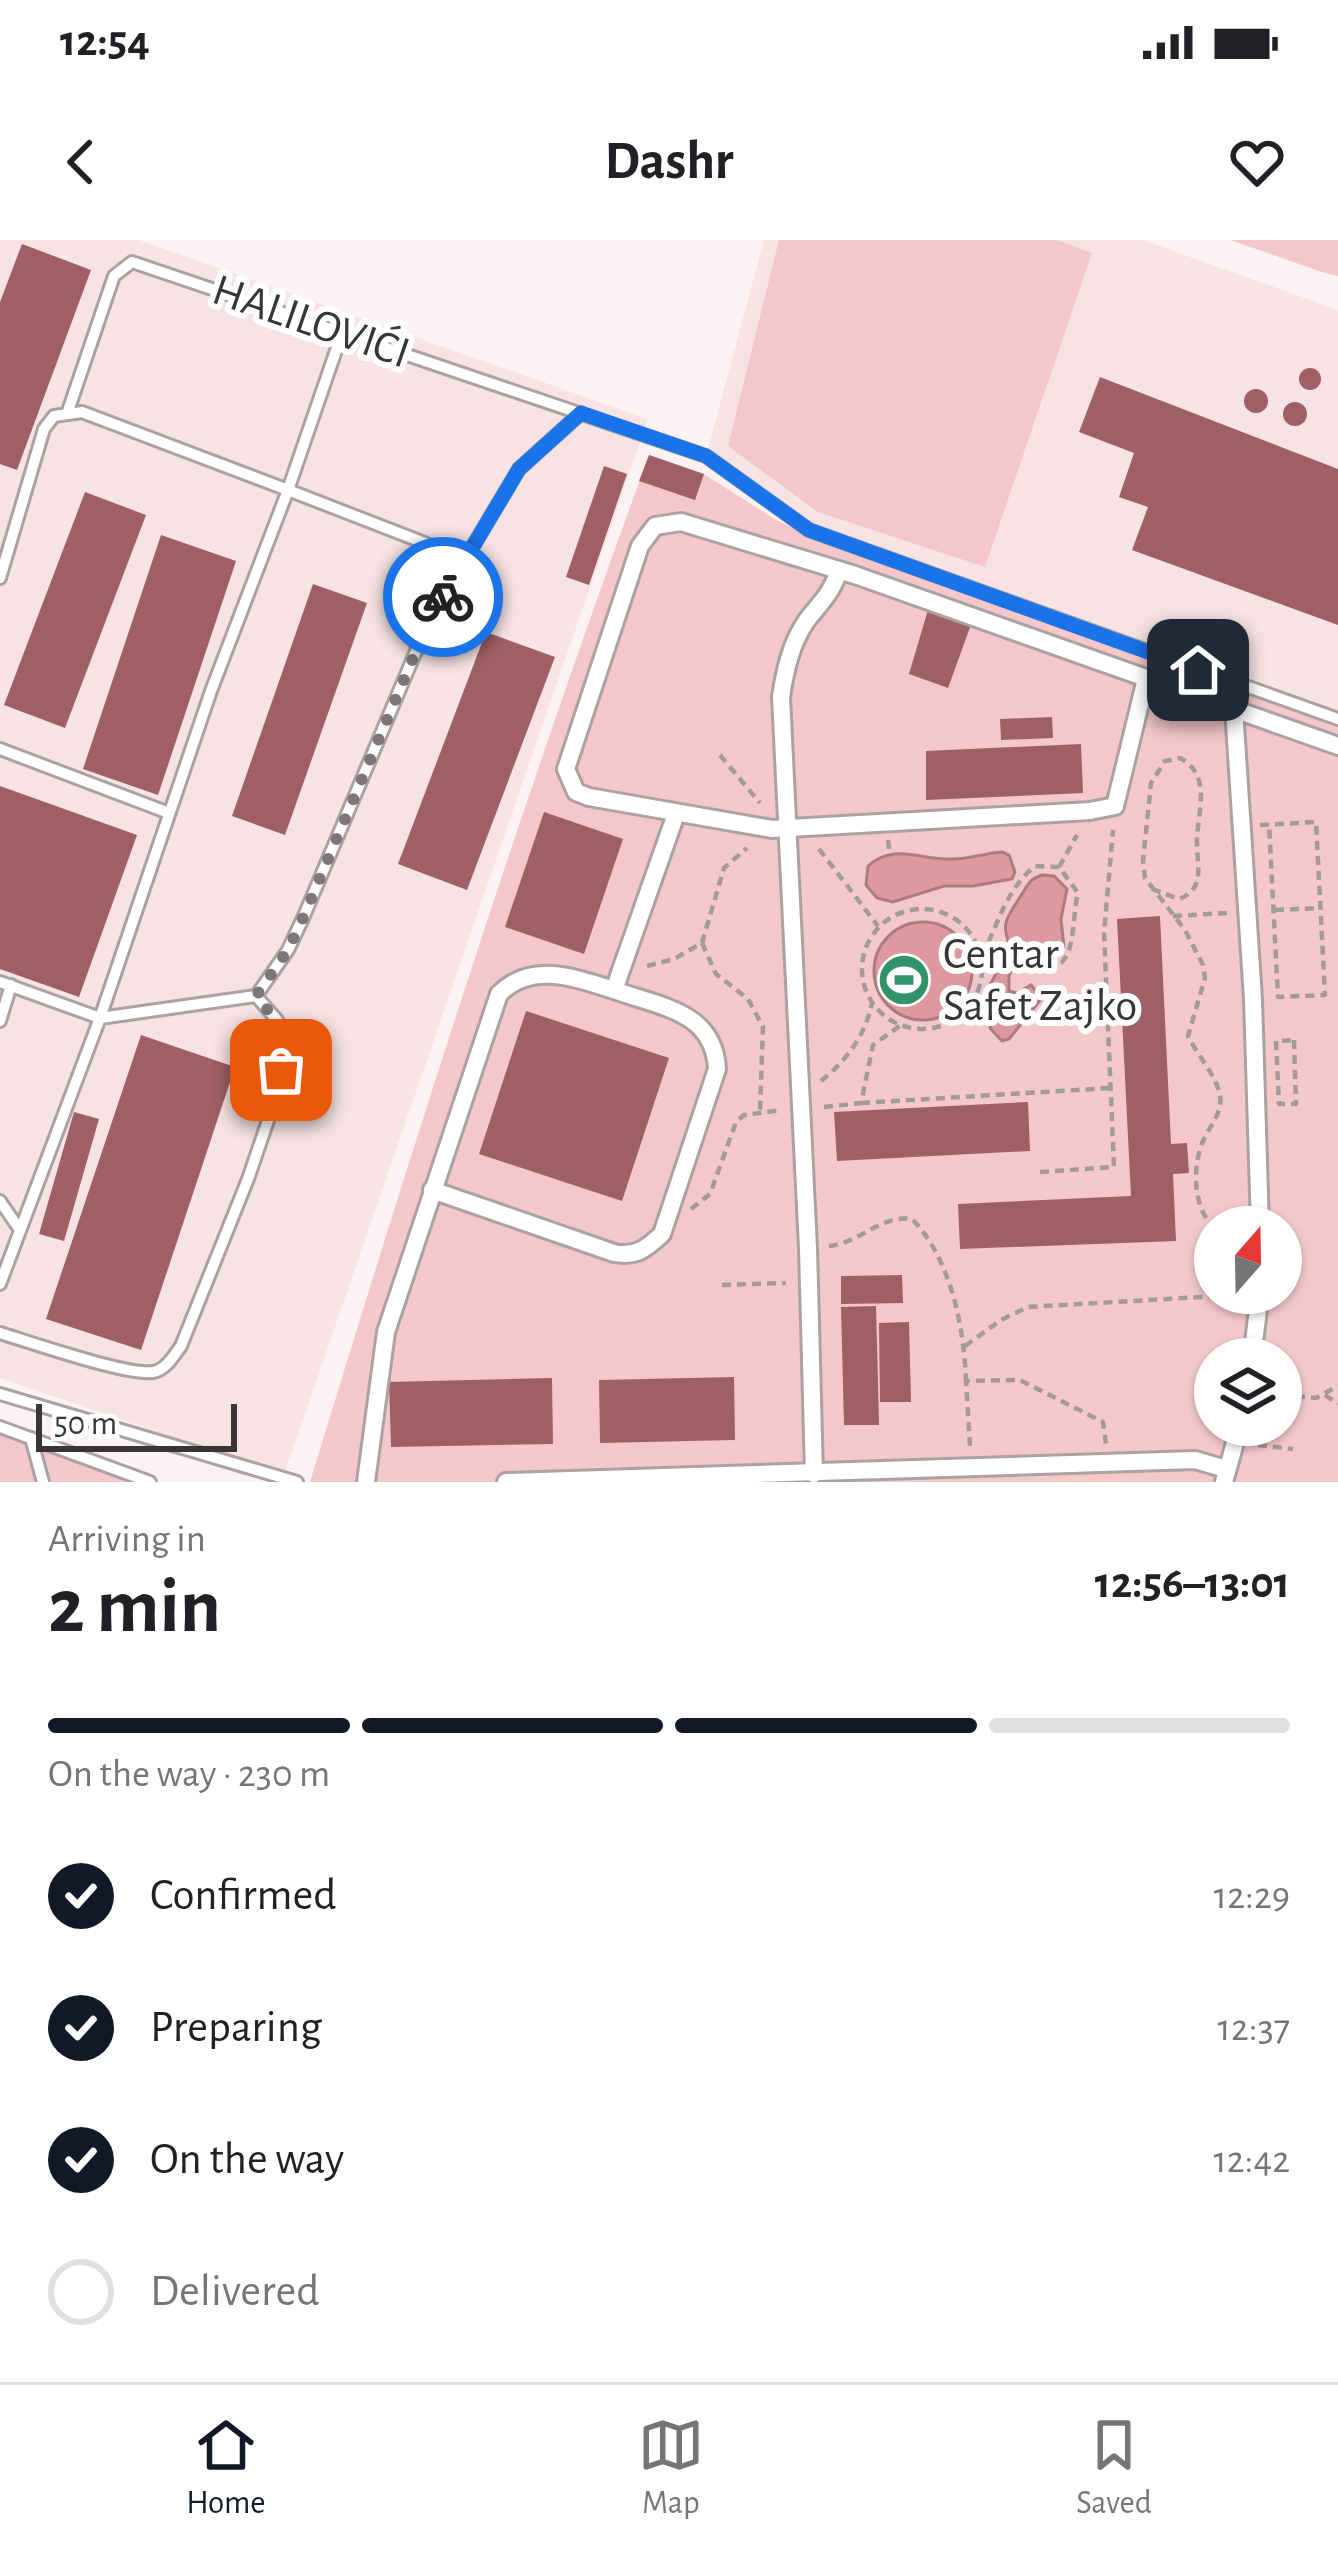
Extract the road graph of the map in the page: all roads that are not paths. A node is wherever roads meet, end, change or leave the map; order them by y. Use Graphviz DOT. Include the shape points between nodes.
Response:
graph roads {
  1 [pos="342,333"];
  2 [pos="581,413"];
  3 [pos="67,414"];
  4 [pos="288,490"];
  5 [pos="466,559"];
  6 [pos="839,570"];
  7 [pos="0,578"];
  8 [pos="1146,679"];
  9 [pos="1234,709"];
  10 [pos="1338,719"];
  11 [pos="1338,746"];
  12 [pos="0,748"];
  13 [pos="169,813"];
  14 [pos="676,814"];
  15 [pos="779,828"];
  16 [pos="6,984"];
  17 [pos="614,991"];
  18 [pos="256,996"];
  19 [pos="100,1018"];
  20 [pos="0,1021"];
  21 [pos="432,1190"];
  22 [pos="0,1201"];
  23 [pos="1259,1206"];
  24 [pos="20,1230"];
  25 [pos="0,1284"];
  26 [pos="0,1333"];
  27 [pos="0,1394"];
  28 [pos="0,1427"];
  29 [pos="31,1438"];
  30 [pos="1233,1446"];
  31 [pos="814,1474"];
  32 [pos="1225,1475"];
  33 [pos="43,1482"];
  34 [pos="151,1482"];
  35 [pos="297,1482"];
  36 [pos="366,1482"];
  37 [pos="506,1482"];
  1 -- 2 [label="lane, HALILOVIĆI"];
  1 -- 3 [label="lane, HALILOVIĆI" via="132,262 114,276"];
  1 -- 4 [label="lane"];
  2 -- 5 [label="lane" via="519,469"];
  2 -- 10 [label="lane, HALILOVIĆI" via="706,456 809,530"];
  3 -- 4 [label="lane" via="82,412"];
  3 -- 7 [label="lane" via="44,428"];
  4 -- 5 [label="lane"];
  4 -- 13 [label="lane"];
  5 -- 18 [label="lane" via="430,618 288,950"];
  6 -- 8 [label="street"];
  6 -- 14 [label="street" via="681,522 646,534 566,770 577,793"];
  6 -- 15 [label="street" via="785,671"];
  8 -- 9 [label="street"];
  8 -- 15 [label="street" via="1115,806"];
  9 -- 11 [label="street"];
  9 -- 23 [label="street"];
  12 -- 13 [label="lane"];
  13 -- 19 [label="lane"];
  14 -- 15 [label="street"];
  14 -- 17 [label="street"];
  15 -- 31 [label="street" via="808,1248"];
  16 -- 19 [label="lane"];
  16 -- 20 [label="lane"];
  17 -- 21 [label="street" via="541,974 521,976 499,994"];
  17 -- 21 [label="street" via="693,1019 716,1049 717,1069 662,1234 629,1256"];
  18 -- 19 [label="lane"];
  18 -- 26 [label="lane" via="287,1044 276,1097 181,1346 153,1372"];
  19 -- 24 [label="lane"];
  21 -- 36 [label="street" via="386,1332"];
  22 -- 24 [label="lane"];
  24 -- 25 [label="lane"];
  27 -- 35 [label="lane"];
  28 -- 29 [label="lane"];
  29 -- 33 [label="lane"];
  29 -- 34 [label="lane"];
  30 -- 32 [label="street"];
  31 -- 32 [label="street" via="1195,1460"];
  31 -- 37 [label="street"];
}
